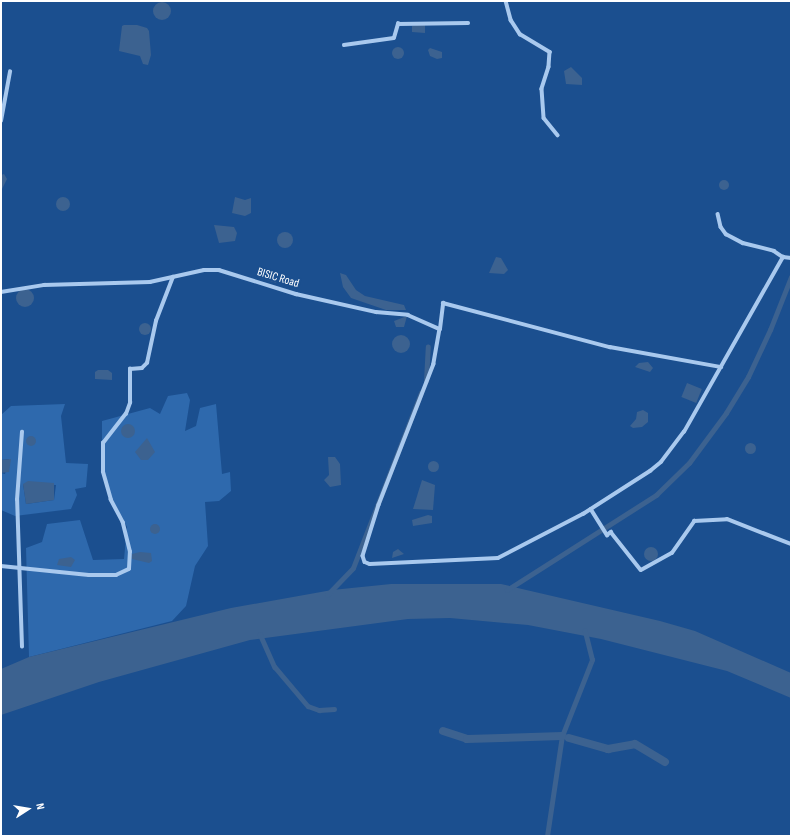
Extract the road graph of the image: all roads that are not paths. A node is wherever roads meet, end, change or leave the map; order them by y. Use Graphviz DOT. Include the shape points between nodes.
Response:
graph roads {
  1 [pos="506,1"];
  2 [pos="468,23"];
  3 [pos="344,45"];
  4 [pos="10,72"];
  5 [pos="1,121"];
  6 [pos="558,135"];
  7 [pos="718,214"];
  8 [pos="783,257"];
  9 [pos="791,258"];
  10 [pos="174,277"];
  11 [pos="1,292"];
  12 [pos="440,329"];
  13 [pos="721,367"];
  14 [pos="22,432"];
  15 [pos="591,509"];
  16 [pos="791,544"];
  17 [pos="1,566"];
  18 [pos="20,568"];
  19 [pos="22,647"];
  1 -- 6 [label="street" via="510,20 520,34 550,52 549,67 542,89 544,118"];
  2 -- 3 [label="street" via="398,24 394,38"];
  4 -- 5 [label="street"];
  7 -- 8 [label="street" via="721,227 726,234 743,243 774,250"];
  8 -- 9 [label="street"];
  8 -- 13 [label="street"];
  10 -- 11 [label="street, BISIC Road" via="150,282 44,285"];
  10 -- 12 [label="street, BISIC Road" via="204,270 220,270 296,294 376,312 408,314"];
  10 -- 18 [label="street" via="156,321 147,364 142,368 130,369 130,403 126,414 103,443 103,472 123,523 130,552 129,569 116,575 65,574"];
  12 -- 13 [label="street" via="443,303 610,347"];
  12 -- 15 [label="street" via="434,364 379,505 364,560 379,565 498,558"];
  13 -- 15 [label="street" via="684,432 661,462"];
  14 -- 18 [label="street" via="17,500"];
  15 -- 16 [label="street" via="607,535 611,532 641,570 672,553 694,521 728,519"];
  17 -- 18 [label="street"];
  18 -- 19 [label="street"];
}
